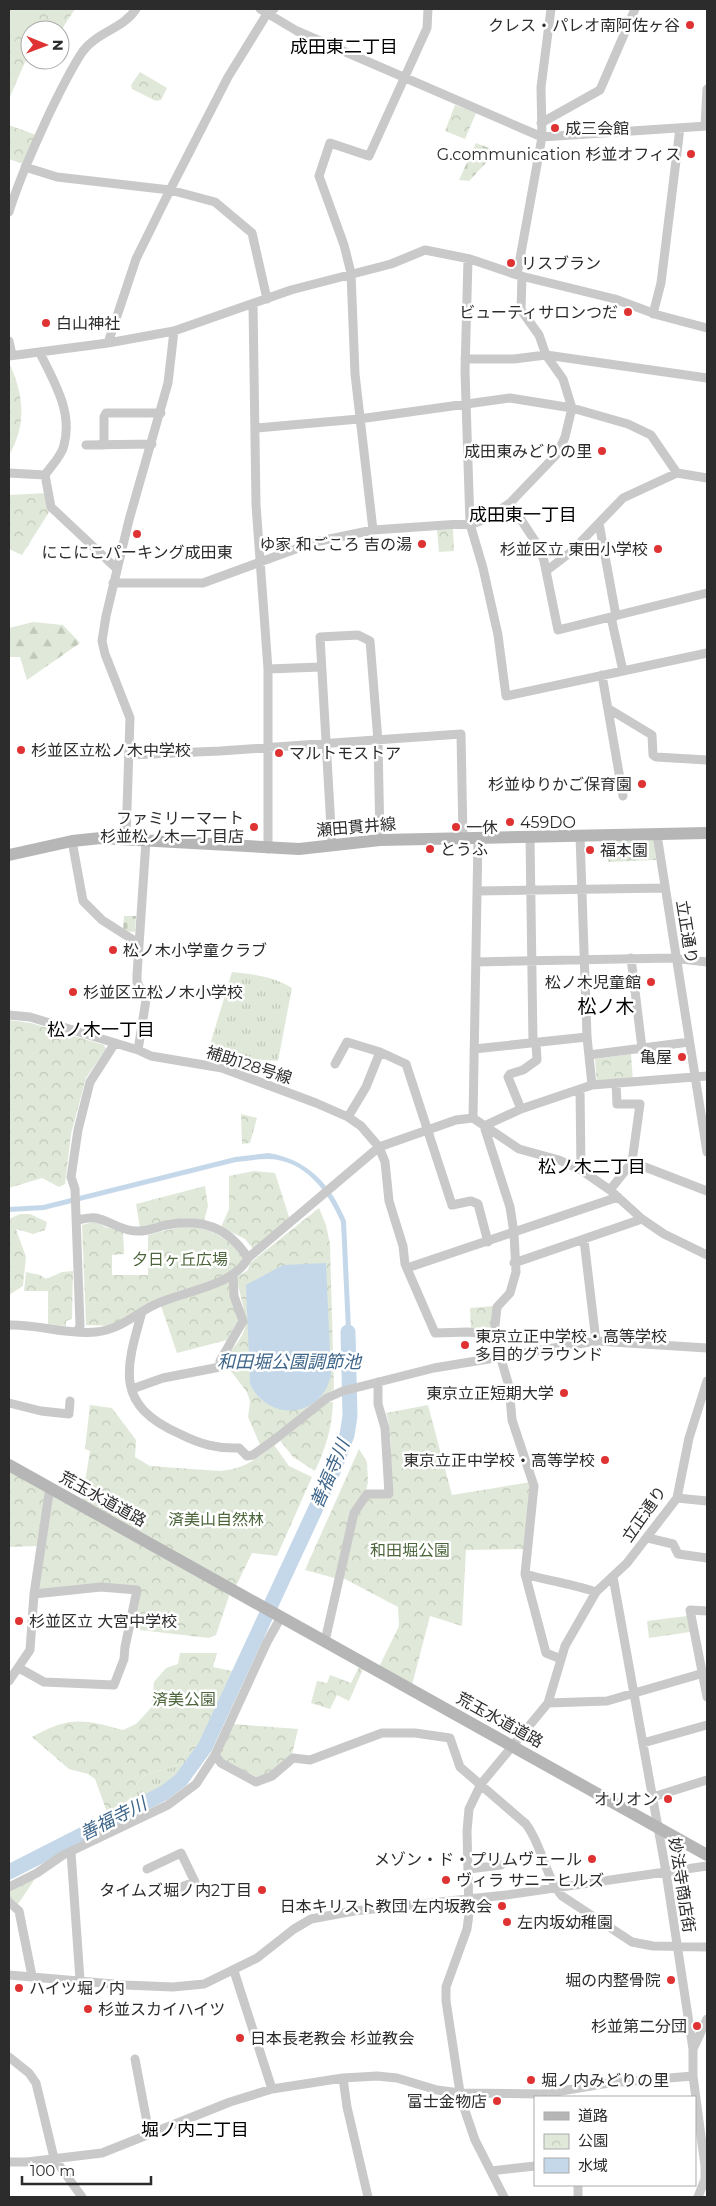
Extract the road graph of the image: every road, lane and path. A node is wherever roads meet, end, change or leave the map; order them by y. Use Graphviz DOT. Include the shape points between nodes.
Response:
graph roads {
  1 [pos="136,9"];
  2 [pos="260,9"];
  3 [pos="428,9"];
  4 [pos="551,9"];
  5 [pos="635,9"];
  6 [pos="271,12"];
  7 [pos="403,78"];
  8 [pos="707,89"];
  9 [pos="541,123"];
  10 [pos="706,126"];
  11 [pos="680,128"];
  12 [pos="542,138"];
  13 [pos="25,168"];
  14 [pos="170,190"];
  15 [pos="9,212"];
  16 [pos="468,259"];
  17 [pos="351,273"];
  18 [pos="520,275"];
  19 [pos="267,299"];
  20 [pos="254,304"];
  21 [pos="653,314"];
  22 [pos="707,328"];
  23 [pos="174,331"];
  24 [pos="9,341"];
  25 [pos="108,343"];
  26 [pos="40,353"];
  27 [pos="546,355"];
  28 [pos="10,356"];
  29 [pos="465,359"];
  30 [pos="707,378"];
  31 [pos="466,403"];
  32 [pos="572,408"];
  33 [pos="160,412"];
  34 [pos="359,419"];
  35 [pos="257,428"];
  36 [pos="152,444"];
  37 [pos="86,445"];
  38 [pos="104,445"];
  39 [pos="9,473"];
  40 [pos="677,473"];
  41 [pos="45,475"];
  42 [pos="707,478"];
  43 [pos="510,503"];
  44 [pos="470,524"];
  45 [pos="600,524"];
  46 [pos="373,530"];
  47 [pos="260,562"];
  48 [pos="117,569"];
  49 [pos="546,571"];
  50 [pos="113,583"];
  51 [pos="707,593"];
  52 [pos="614,617"];
  53 [pos="707,653"];
  54 [pos="321,667"];
  55 [pos="268,669"];
  56 [pos="623,671"];
  57 [pos="602,675"];
  58 [pos="609,708"];
  59 [pos="378,740"];
  60 [pos="326,744"];
  61 [pos="268,748"];
  62 [pos="129,754"];
  63 [pos="707,760"];
  64 [pos="623,796"];
  65 [pos="707,833"];
  66 [pos="657,834"];
  67 [pos="530,836"];
  68 [pos="580,836"];
  69 [pos="126,838"];
  70 [pos="463,838"];
  71 [pos="478,838"];
  72 [pos="380,840"];
  73 [pos="72,841"];
  74 [pos="146,841"];
  75 [pos="332,846"];
  76 [pos="268,848"];
  77 [pos="9,855"];
  78 [pos="665,888"];
  79 [pos="582,889"];
  80 [pos="531,890"];
  81 [pos="477,891"];
  82 [pos="138,943"];
  83 [pos="631,958"];
  84 [pos="677,959"];
  85 [pos="586,961"];
  86 [pos="476,962"];
  87 [pos="532,962"];
  88 [pos="707,962"];
  89 [pos="9,1015"];
  90 [pos="587,1038"];
  91 [pos="689,1042"];
  92 [pos="115,1043"];
  93 [pos="534,1043"];
  94 [pos="642,1048"];
  95 [pos="474,1049"];
  96 [pos="138,1050"];
  97 [pos="380,1052"];
  98 [pos="589,1055"];
  99 [pos="335,1064"];
  100 [pos="695,1076"];
  101 [pos="707,1076"];
  102 [pos="616,1082"];
  103 [pos="592,1085"];
  104 [pos="580,1089"];
  105 [pos="521,1109"];
  106 [pos="348,1117"];
  107 [pos="472,1118"];
  108 [pos="484,1126"];
  109 [pos="429,1130"];
  110 [pos="379,1147"];
  111 [pos="707,1152"];
  112 [pos="632,1162"];
  113 [pos="581,1170"];
  114 [pos="610,1190"];
  115 [pos="707,1191"];
  116 [pos="618,1197"];
  117 [pos="642,1219"];
  118 [pos="77,1220"];
  119 [pos="514,1233"];
  120 [pos="584,1240"];
  121 [pos="488,1242"];
  122 [pos="707,1255"];
  123 [pos="248,1258"];
  124 [pos="514,1263"];
  125 [pos="407,1268"];
  126 [pos="233,1274"];
  127 [pos="142,1312"];
  128 [pos="9,1325"];
  129 [pos="76,1332"];
  130 [pos="494,1335"];
  131 [pos="596,1341"];
  132 [pos="707,1348"];
  133 [pos="499,1358"];
  134 [pos="378,1382"];
  135 [pos="707,1384"];
  136 [pos="132,1389"];
  137 [pos="70,1401"];
  138 [pos="9,1403"];
  139 [pos="9,1465"];
  140 [pos="50,1487"];
  141 [pos="677,1498"];
  142 [pos="707,1501"];
  143 [pos="648,1538"];
  144 [pos="707,1558"];
  145 [pos="525,1574"];
  146 [pos="613,1577"];
  147 [pos="596,1592"];
  148 [pos="34,1594"];
  149 [pos="707,1611"];
  150 [pos="279,1616"];
  151 [pos="325,1641"];
  152 [pos="561,1659"];
  153 [pos="19,1668"];
  154 [pos="704,1673"];
  155 [pos="9,1681"];
  156 [pos="634,1693"];
  157 [pos="707,1697"];
  158 [pos="548,1703"];
  159 [pos="707,1725"];
  160 [pos="643,1743"];
  161 [pos="513,1745"];
  162 [pos="215,1755"];
  163 [pos="707,1780"];
  164 [pos="481,1784"];
  165 [pos="653,1796"];
  166 [pos="658,1827"];
  167 [pos="71,1852"];
  168 [pos="707,1855"];
  169 [pos="501,1865"];
  170 [pos="707,1866"];
  171 [pos="147,1869"];
  172 [pos="470,1869"];
  173 [pos="666,1872"];
  174 [pos="9,1887"];
  175 [pos="555,1888"];
  176 [pos="170,1891"];
  177 [pos="471,1899"];
  178 [pos="9,1902"];
  179 [pos="677,1947"];
  180 [pos="707,1947"];
  181 [pos="234,1971"];
  182 [pos="9,1975"];
  183 [pos="32,1976"];
  184 [pos="80,1980"];
  185 [pos="706,2022"];
  186 [pos="693,2049"];
  187 [pos="9,2057"];
  188 [pos="135,2059"];
  189 [pos="693,2076"];
  190 [pos="343,2078"];
  191 [pos="272,2089"];
  192 [pos="460,2093"];
  193 [pos="696,2096"];
  194 [pos="696,2098"];
  195 [pos="150,2133"];
  196 [pos="54,2158"];
  197 [pos="9,2162"];
  198 [pos="534,2166"];
  199 [pos="491,2170"];
  200 [pos="82,2197"];
  201 [pos="368,2197"];
  202 [pos="504,2197"];
  203 [pos="698,2197"];
  1 -- 13 [label="street" via="129,20 98,37 84,50 62,88"];
  2 -- 6 [label="street"];
  3 -- 7 [label="street" via="427,28"];
  4 -- 9 [label="street" via="542,78"];
  5 -- 9 [label="street" via="600,90"];
  6 -- 7 [label="street" via="289,28"];
  6 -- 14 [label="street" via="228,77"];
  7 -- 12 [label="street"];
  7 -- 17 [label="street" via="369,156 330,143 319,176"];
  8 -- 10 [label="street"];
  9 -- 12 [label="street"];
  10 -- 11 [label="street"];
  11 -- 12 [label="street"];
  11 -- 21 [label="street" via="661,282"];
  12 -- 18 [label="street"];
  13 -- 14 [label="street" via="57,177"];
  13 -- 15 [label="street"];
  14 -- 19 [label="street" via="215,202 252,233"];
  14 -- 25 [label="street" via="136,259"];
  16 -- 17 [label="street" via="425,250 391,264"];
  16 -- 18 [label="street"];
  16 -- 29 [label="street"];
  17 -- 19 [label="street"];
  17 -- 34 [label="street"];
  18 -- 21 [label="street" via="614,299"];
  18 -- 27 [label="street" via="521,310 539,335"];
  19 -- 20 [label="street"];
  20 -- 23 [label="street"];
  20 -- 35 [label="street"];
  21 -- 22 [label="street"];
  23 -- 25 [label="street"];
  23 -- 33 [label="street" via="168,383"];
  24 -- 28 [label="street"];
  25 -- 26 [label="street"];
  26 -- 28 [label="street"];
  26 -- 41 [label="street" via="64,405 66,423 64,447"];
  27 -- 29 [label="street"];
  27 -- 30 [label="street"];
  27 -- 32 [label="street" via="562,379"];
  29 -- 31 [label="street"];
  31 -- 32 [label="street" via="510,398"];
  31 -- 34 [label="street"];
  31 -- 44 [label="street"];
  32 -- 40 [label="street" via="628,424 651,435"];
  32 -- 43 [label="street" via="558,453"];
  33 -- 36 [label="street"];
  33 -- 38 [label="street" via="106,414"];
  34 -- 35 [label="street"];
  34 -- 46 [label="street"];
  35 -- 47 [label="street" via="255,482"];
  36 -- 38 [label="street"];
  36 -- 48 [label="street"];
  37 -- 38 [label="street"];
  39 -- 41 [label="street"];
  40 -- 42 [label="street"];
  40 -- 45 [label="street" via="623,498"];
  41 -- 48 [label="street" via="51,507"];
  43 -- 44 [label="street" via="488,518"];
  43 -- 49 [label="street" via="539,547"];
  44 -- 46 [label="street"];
  44 -- 57 [label="street" via="498,635 506,696"];
  45 -- 49 [label="street"];
  45 -- 52 [label="street"];
  46 -- 47 [label="street" via="315,542"];
  47 -- 50 [label="street" via="203,583"];
  47 -- 55 [label="street"];
  48 -- 50 [label="street"];
  49 -- 52 [label="street" via="558,630"];
  50 -- 62 [label="street" via="102,641 130,718"];
  51 -- 52 [label="street"];
  52 -- 56 [label="street"];
  53 -- 56 [label="street"];
  54 -- 55 [label="street"];
  54 -- 59 [label="street" via="320,637 358,635 370,640"];
  54 -- 60 [label="street"];
  55 -- 61 [label="street"];
  56 -- 57 [label="street"];
  57 -- 58 [label="street"];
  58 -- 63 [label="street" via="652,735 653,755 656,757"];
  58 -- 64 [label="street"];
  59 -- 60 [label="street"];
  59 -- 70 [label="street" via="462,734"];
  59 -- 72 [label="street"];
  60 -- 61 [label="street"];
  60 -- 75 [label="street"];
  61 -- 62 [label="street"];
  61 -- 76 [label="street"];
  62 -- 69 [label="street"];
  65 -- 66 [label="main road, 瀬田貫井線"];
  66 -- 68 [label="main road, 瀬田貫井線"];
  66 -- 78 [label="street, 立正通り"];
  67 -- 68 [label="main road, 瀬田貫井線"];
  67 -- 71 [label="main road, 瀬田貫井線"];
  67 -- 80 [label="street"];
  68 -- 79 [label="street"];
  69 -- 73 [label="main road, 瀬田貫井線"];
  69 -- 74 [label="main road, 瀬田貫井線"];
  70 -- 71 [label="main road, 瀬田貫井線"];
  70 -- 72 [label="main road, 瀬田貫井線"];
  71 -- 81 [label="street"];
  72 -- 75 [label="main road, 瀬田貫井線"];
  73 -- 77 [label="main road, 瀬田貫井線"];
  73 -- 82 [label="street" via="83,901 102,920"];
  74 -- 76 [label="main road, 瀬田貫井線"];
  74 -- 82 [label="street"];
  75 -- 76 [label="main road, 瀬田貫井線" via="316,852"];
  78 -- 79 [label="street"];
  78 -- 84 [label="street, 立正通り"];
  79 -- 80 [label="street"];
  79 -- 85 [label="street"];
  80 -- 81 [label="street"];
  80 -- 87 [label="street"];
  81 -- 86 [label="street"];
  82 -- 96 [label="street" via="137,982 146,1000"];
  83 -- 84 [label="street"];
  83 -- 85 [label="street"];
  83 -- 94 [label="street"];
  84 -- 88 [label="street"];
  84 -- 91 [label="street, 立正通り"];
  85 -- 87 [label="street"];
  85 -- 90 [label="street"];
  86 -- 87 [label="street"];
  86 -- 95 [label="street"];
  87 -- 93 [label="street"];
  89 -- 92 [label="street, 補助128号線"];
  90 -- 93 [label="street"];
  90 -- 98 [label="street"];
  91 -- 94 [label="street"];
  91 -- 100 [label="street, 立正通り"];
  92 -- 96 [label="street, 補助128号線"];
  92 -- 118 [label="street" via="90,1082 78,1130 71,1177 76,1189"];
  93 -- 95 [label="street"];
  93 -- 105 [label="street" via="537,1060 508,1077"];
  94 -- 98 [label="street"];
  95 -- 107 [label="street"];
  96 -- 106 [label="street, 補助128号線" via="152,1056 222,1068"];
  97 -- 99 [label="street" via="347,1042"];
  97 -- 106 [label="street" via="366,1087"];
  97 -- 109 [label="street" via="406,1064"];
  98 -- 103 [label="street"];
  100 -- 101 [label="street"];
  100 -- 102 [label="street"];
  100 -- 111 [label="street, 立正通り"];
  102 -- 103 [label="street"];
  102 -- 112 [label="street" via="617,1104 640,1104"];
  103 -- 104 [label="street"];
  104 -- 105 [label="street"];
  104 -- 113 [label="street"];
  105 -- 108 [label="street"];
  106 -- 110 [label="street, 補助128号線" via="361,1126"];
  107 -- 108 [label="street"];
  107 -- 109 [label="street"];
  108 -- 113 [label="street" via="519,1149"];
  108 -- 119 [label="street" via="510,1207"];
  109 -- 110 [label="street"];
  109 -- 121 [label="street" via="452,1205 472,1201 478,1204"];
  110 -- 123 [label="street"];
  110 -- 125 [label="street" via="388,1174 389,1201"];
  112 -- 114 [label="street"];
  112 -- 115 [label="street"];
  113 -- 114 [label="street"];
  114 -- 116 [label="street"];
  116 -- 117 [label="street"];
  116 -- 119 [label="street"];
  117 -- 120 [label="street"];
  117 -- 122 [label="street"];
  118 -- 123 [label="street" via="97,1218 139,1232 197,1221 238,1242"];
  118 -- 129 [label="street" via="80,1326"];
  119 -- 121 [label="street"];
  119 -- 124 [label="street"];
  120 -- 124 [label="street"];
  120 -- 131 [label="street"];
  121 -- 125 [label="street"];
  123 -- 126 [label="street" via="245,1265"];
  124 -- 130 [label="street" via="516,1272 510,1293 497,1307"];
  125 -- 130 [label="street" via="435,1333"];
  126 -- 127 [label="street"];
  126 -- 136 [label="street" via="234,1296 243,1321 220,1361 220,1367 163,1378"];
  127 -- 129 [label="street" via="113,1330"];
  127 -- 136 [label="street" via="130,1365"];
  128 -- 129 [label="street"];
  130 -- 133 [label="street"];
  131 -- 132 [label="street"];
  131 -- 133 [label="street"];
  133 -- 134 [label="street" via="434,1368"];
  133 -- 145 [label="street" via="508,1386 512,1420 534,1486"];
  134 -- 136 [label="street" via="343,1390 317,1404 274,1440 247,1456 239,1448 220,1449 200,1444 159,1423 141,1409"];
  134 -- 151 [label="street" via="389,1494 367,1494 354,1513"];
  135 -- 141 [label="street, 立正通り" via="689,1438"];
  137 -- 138 [label="street" via="68,1414 41,1412"];
  139 -- 140 [label="main road, 荒玉水道道路"];
  140 -- 148 [label="street"];
  140 -- 150 [label="main road, 荒玉水道道路"];
  141 -- 142 [label="street"];
  141 -- 143 [label="street, 立正通り"];
  143 -- 144 [label="street" via="673,1544 678,1554"];
  143 -- 146 [label="street, 立正通り"];
  145 -- 147 [label="street"];
  145 -- 152 [label="street" via="546,1653"];
  146 -- 147 [label="street, 立正通り"];
  146 -- 156 [label="street, 妙法寺商店街"];
  147 -- 152 [label="street, 立正通り" via="574,1628"];
  148 -- 153 [label="street" via="30,1650"];
  148 -- 153 [label="street" via="101,1587 137,1590 124,1659 114,1686 44,1682"];
  149 -- 154 [label="street" via="690,1610"];
  150 -- 151 [label="main road, 荒玉水道道路"];
  150 -- 162 [label="street"];
  151 -- 161 [label="main road, 荒玉水道道路"];
  152 -- 158 [label="street, 立正通り"];
  153 -- 155 [label="street"];
  154 -- 156 [label="street"];
  154 -- 157 [label="street"];
  156 -- 158 [label="street" via="607,1700"];
  156 -- 160 [label="street, 妙法寺商店街"];
  158 -- 161 [label="street"];
  159 -- 160 [label="street"];
  160 -- 165 [label="street, 妙法寺商店街"];
  161 -- 164 [label="street"];
  161 -- 166 [label="main road, 荒玉水道道路"];
  162 -- 164 [label="street" via="221,1763 256,1782 272,1776 293,1758 310,1760 382,1733 415,1733 450,1738 460,1767"];
  162 -- 167 [label="street" via="196,1784 168,1805"];
  163 -- 165 [label="street"];
  164 -- 172 [label="street" via="469,1808"];
  164 -- 175 [label="street" via="526,1824"];
  165 -- 166 [label="street, 妙法寺商店街"];
  166 -- 168 [label="main road, 荒玉水道道路"];
  166 -- 173 [label="street, 妙法寺商店街"];
  167 -- 174 [label="street"];
  167 -- 184 [label="street"];
  169 -- 172 [label="street"];
  170 -- 173 [label="street"];
  171 -- 176 [label="street" via="181,1853 195,1882"];
  172 -- 177 [label="street"];
  173 -- 175 [label="street"];
  173 -- 179 [label="street, 妙法寺商店街"];
  175 -- 177 [label="street"];
  175 -- 179 [label="street" via="596,1920 632,1942"];
  177 -- 181 [label="street" via="312,1919"];
  177 -- 192 [label="street" via="467,1929 446,1987"];
  178 -- 183 [label="street" via="19,1911"];
  179 -- 180 [label="street"];
  179 -- 186 [label="street, 妙法寺商店街"];
  181 -- 184 [label="street" via="204,1984 173,1987"];
  181 -- 191 [label="street"];
  182 -- 183 [label="street"];
  183 -- 184 [label="street"];
  185 -- 186 [label="street"];
  186 -- 189 [label="street, 妙法寺商店街"];
  187 -- 196 [label="street" via="36,2083"];
  188 -- 195 [label="street"];
  189 -- 192 [label="street" via="604,2083 547,2094"];
  189 -- 193 [label="street, 妙法寺商店街"];
  190 -- 191 [label="street"];
  190 -- 192 [label="street" via="396,2078"];
  190 -- 201 [label="street"];
  191 -- 195 [label="street"];
  192 -- 199 [label="street" via="475,2140"];
  194 -- 203 [label="street, 妙法寺商店街" via="705,2166 705,2179"];
  195 -- 196 [label="street" via="102,2153"];
  196 -- 197 [label="street"];
  196 -- 200 [label="street"];
  198 -- 199 [label="street"];
  199 -- 202 [label="street"];
}
